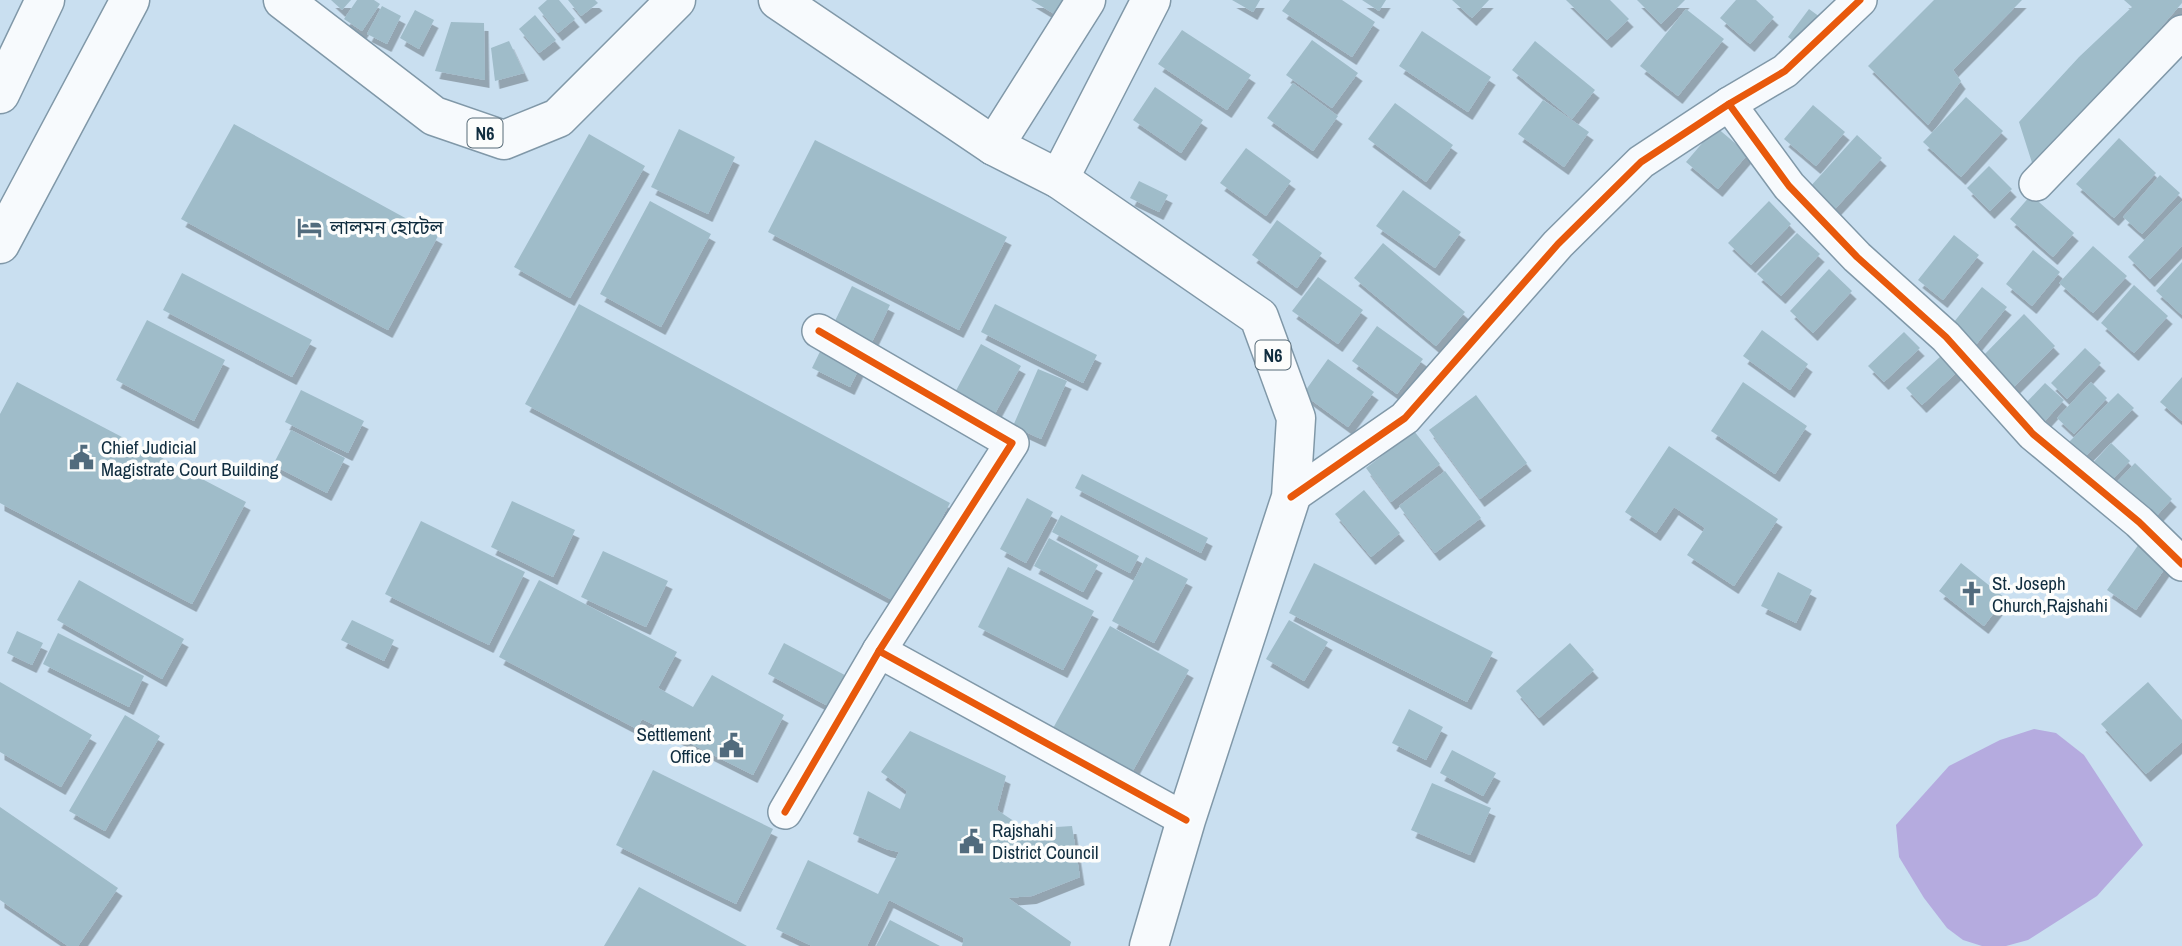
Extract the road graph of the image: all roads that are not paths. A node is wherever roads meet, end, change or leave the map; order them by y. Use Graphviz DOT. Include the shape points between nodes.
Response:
graph roads {
  1 [pos="45,0"];
  2 [pos="130,0"];
  3 [pos="283,0"];
  4 [pos="676,0"];
  5 [pos="778,0"];
  6 [pos="1086,0"];
  7 [pos="1151,0"];
  8 [pos="1860,0"];
  9 [pos="2182,32"];
  10 [pos="0,94"];
  11 [pos="1729,104"];
  12 [pos="994,146"];
  13 [pos="1059,179"];
  14 [pos="2036,184"];
  15 [pos="0,244"];
  16 [pos="819,331"];
  17 [pos="1291,497"];
  18 [pos="2182,564"];
  19 [pos="879,651"];
  20 [pos="785,812"];
  21 [pos="1185,820"];
  22 [pos="1149,946"];
  1 -- 10 [label="main road"];
  2 -- 15 [label="main road"];
  3 -- 4 [label="main road, N6" via="433,116 504,140 558,118"];
  5 -- 12 [label="main road, N6"];
  6 -- 12 [label="main road"];
  7 -- 13 [label="main road"];
  8 -- 11 [label="street" via="1785,71"];
  9 -- 14 [label="street"];
  11 -- 17 [label="street" via="1641,162 1558,244 1405,418"];
  11 -- 18 [label="street" via="1789,186 1857,257 1946,337 2033,433"];
  12 -- 13 [label="main road, N6"];
  13 -- 17 [label="main road, N6" via="1259,317 1296,418"];
  16 -- 19 [label="street" via="1012,443"];
  17 -- 21 [label="main road, N6"];
  19 -- 20 [label="street"];
  19 -- 21 [label="street"];
  21 -- 22 [label="main road, N6"];
}
